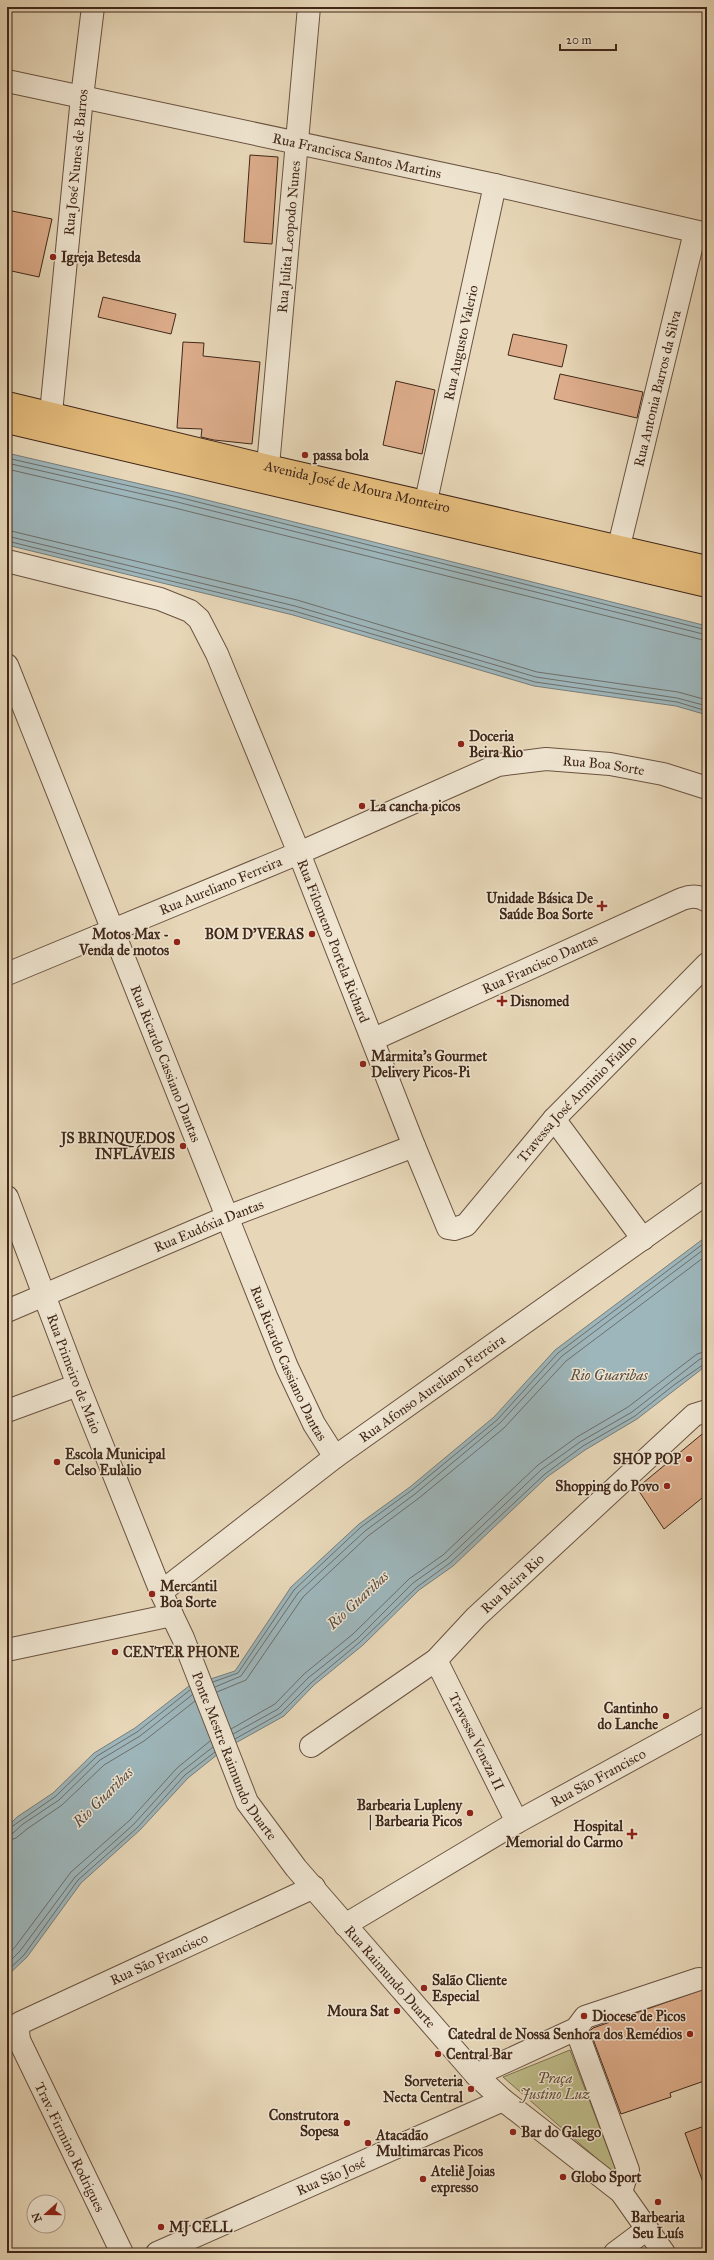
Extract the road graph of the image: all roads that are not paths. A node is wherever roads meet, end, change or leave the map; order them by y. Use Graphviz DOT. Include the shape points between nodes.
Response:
graph roads {
  1 [pos="93,7"];
  2 [pos="309,7"];
  3 [pos="7,81"];
  4 [pos="82,97"];
  5 [pos="296,143"];
  6 [pos="495,185"];
  7 [pos="701,233"];
  8 [pos="7,403"];
  9 [pos="51,413"];
  10 [pos="7,422"];
  11 [pos="268,466"];
  12 [pos="426,501"];
  13 [pos="619,546"];
  14 [pos="7,561"];
  15 [pos="707,567"];
  16 [pos="707,586"];
  17 [pos="7,665"];
  18 [pos="498,765"];
  19 [pos="707,788"];
  20 [pos="299,853"];
  21 [pos="707,901"];
  22 [pos="112,930"];
  23 [pos="707,964"];
  24 [pos="7,974"];
  25 [pos="374,1039"];
  26 [pos="554,1119"];
  27 [pos="414,1146"];
  28 [pos="707,1192"];
  29 [pos="7,1197"];
  30 [pos="227,1217"];
  31 [pos="448,1228"];
  32 [pos="643,1239"];
  33 [pos="45,1296"];
  34 [pos="7,1311"];
  35 [pos="78,1385"];
  36 [pos="707,1410"];
  37 [pos="7,1411"];
  38 [pos="335,1457"];
  39 [pos="161,1592"];
  40 [pos="172,1615"];
  41 [pos="183,1638"];
  42 [pos="7,1650"];
  43 [pos="436,1660"];
  44 [pos="707,1718"];
  45 [pos="311,1746"];
  46 [pos="517,1822"];
  47 [pos="296,1868"];
  48 [pos="314,1887"];
  49 [pos="346,1925"];
  50 [pos="699,1979"];
  51 [pos="576,2029"];
  52 [pos="19,2040"];
  53 [pos="476,2075"];
  54 [pos="504,2100"];
  55 [pos="621,2192"];
  56 [pos="647,2229"];
  57 [pos="122,2253"];
  58 [pos="157,2253"];
  59 [pos="615,2253"];
  60 [pos="664,2253"];
  1 -- 4 [label="street, Rua José Nunes de Barros"];
  2 -- 5 [label="street, Rua Julita Leopodo Nunes"];
  3 -- 4 [label="street, Rua Francisca Santos Martins"];
  4 -- 5 [label="street, Rua Francisca Santos Martins"];
  4 -- 9 [label="street, Rua José Nunes de Barros"];
  5 -- 6 [label="street, Rua Francisca Santos Martins"];
  5 -- 11 [label="street, Rua Julita Leopodo Nunes"];
  6 -- 7 [label="street, Rua Francisca Santos Martins"];
  6 -- 12 [label="street, Rua Augusto Valerio"];
  7 -- 13 [label="street, Rua Antonia Barros da Silva"];
  8 -- 9 [label="main road, Avenida José de Moura Monteiro"];
  9 -- 11 [label="main road, Avenida José de Moura Monteiro"];
  10 -- 16 [label="main road, Avenida José de Moura Monteiro"];
  11 -- 12 [label="main road, Avenida José de Moura Monteiro"];
  12 -- 13 [label="main road, Avenida José de Moura Monteiro"];
  13 -- 15 [label="main road, Avenida José de Moura Monteiro"];
  14 -- 20 [label="street, Rua Filomeno Portela Richard" via="180,606 199,618 217,654"];
  17 -- 22 [label="street, Rua Ricardo Cassiano Dantas"];
  18 -- 19 [label="street, Rua Boa Sorte" via="546,759 610,764 662,774"];
  18 -- 20 [label="street, Rua Aureliano Ferreira"];
  20 -- 22 [label="street, Rua Aureliano Ferreira"];
  20 -- 25 [label="street, Rua Filomeno Portela Richard"];
  21 -- 25 [label="street, Rua Francisco Dantas" via="690,896 682,899"];
  22 -- 24 [label="street, Rua Aureliano Ferreira"];
  22 -- 30 [label="street, Rua Ricardo Cassiano Dantas"];
  23 -- 26 [label="street, Travessa José Arminio Fialho"];
  25 -- 27 [label="street, Rua Filomeno Portela Richard"];
  26 -- 31 [label="street, Travessa José Arminio Fialho" via="466,1225"];
  26 -- 32 [label="street"];
  27 -- 30 [label="street, Rua Eudóxia Dantas"];
  27 -- 31 [label="street, Rua Filomeno Portela Richard"];
  28 -- 32 [label="street, Rua Afonso Aureliano Ferreira"];
  29 -- 33 [label="street, Rua Primeiro de Maio"];
  30 -- 33 [label="street, Rua Eudóxia Dantas"];
  30 -- 38 [label="street, Rua Ricardo Cassiano Dantas" via="300,1397"];
  32 -- 38 [label="street, Rua Afonso Aureliano Ferreira"];
  33 -- 34 [label="street, Rua Eudóxia Dantas"];
  33 -- 35 [label="street, Rua Primeiro de Maio"];
  35 -- 37 [label="street"];
  35 -- 39 [label="street, Rua Primeiro de Maio"];
  36 -- 43 [label="street, Rua Beira Rio" via="694,1415 476,1617"];
  38 -- 39 [label="street, Rua Afonso Aureliano Ferreira"];
  39 -- 40 [label="street, Rua Primeiro de Maio"];
  40 -- 41 [label="street, Rua Primeiro de Maio"];
  40 -- 42 [label="street"];
  41 -- 47 [label="street, Ponte Mestre Raimundo Duarte" via="247,1802"];
  43 -- 45 [label="street, Rua Beira Rio"];
  43 -- 46 [label="street, Travessa Veneza II"];
  44 -- 46 [label="street, Rua São Francisco"];
  46 -- 49 [label="street, Rua São Francisco"];
  47 -- 48 [label="street, Rua Raimundo Duarte"];
  48 -- 49 [label="street, Rua Raimundo Duarte"];
  48 -- 52 [label="street, Rua São Francisco" via="20,2023"];
  49 -- 53 [label="street, Rua Raimundo Duarte"];
  50 -- 51 [label="street" via="586,2017"];
  51 -- 53 [label="street"];
  51 -- 55 [label="street" via="628,2170"];
  52 -- 57 [label="street, Trav. Firmino Rodrigues"];
  53 -- 54 [label="street, Rua Raimundo Duarte"];
  54 -- 55 [label="street, Rua Raimundo Duarte"];
  54 -- 58 [label="street, Rua São José"];
  55 -- 56 [label="street, Rua Raimundo Duarte"];
  56 -- 59 [label="street"];
  56 -- 60 [label="street, Rua Raimundo Duarte"];
}
